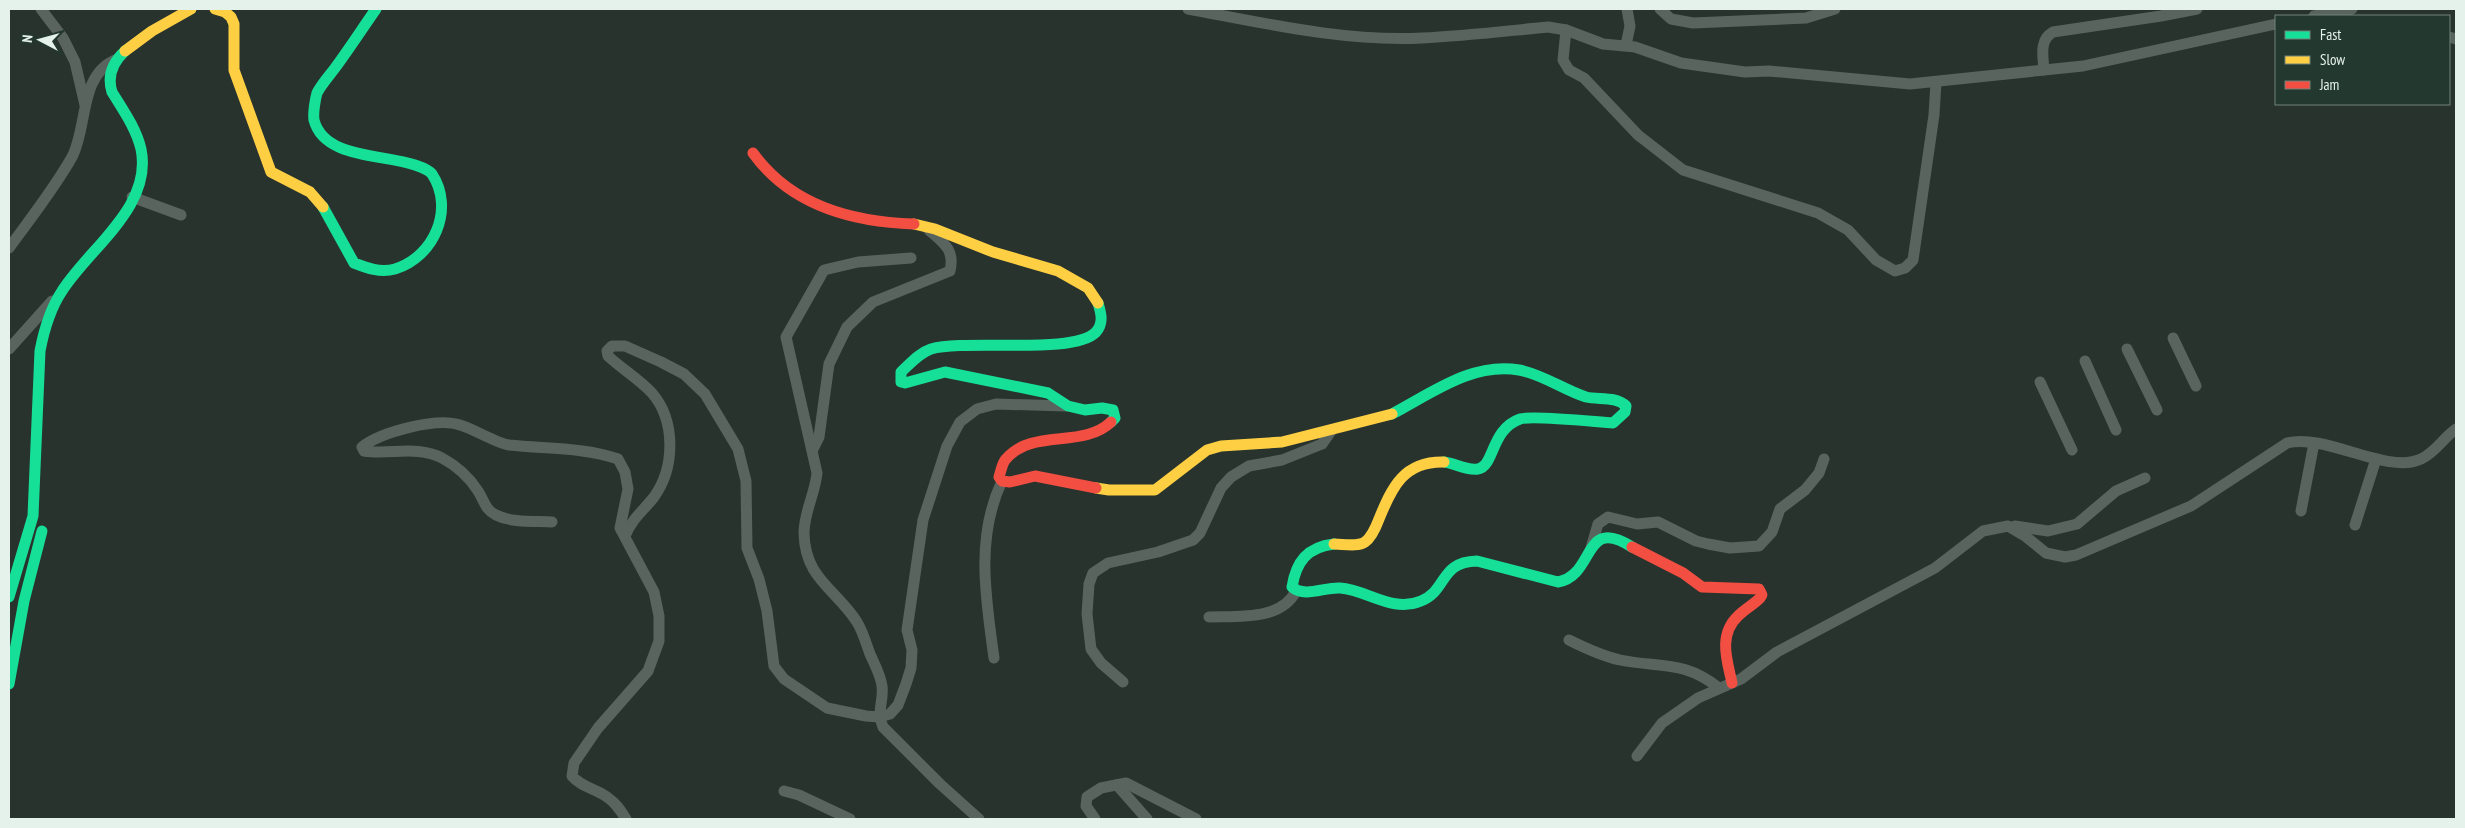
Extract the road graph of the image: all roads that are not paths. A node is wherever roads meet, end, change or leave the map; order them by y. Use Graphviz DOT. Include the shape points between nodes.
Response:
graph roads {
  1 [pos="41,9"];
  2 [pos="191,9"];
  3 [pos="215,9"];
  4 [pos="376,9"];
  5 [pos="1188,9"];
  6 [pos="1627,9"];
  7 [pos="1660,9"];
  8 [pos="1835,9"];
  9 [pos="2197,9"];
  10 [pos="2352,9"];
  11 [pos="1201,10"];
  12 [pos="2319,15"];
  13 [pos="2275,24"];
  14 [pos="1566,30"];
  15 [pos="1626,45"];
  16 [pos="117,59"];
  17 [pos="2044,70"];
  18 [pos="1936,82"];
  19 [pos="86,106"];
  20 [pos="753,152"];
  21 [pos="132,197"];
  22 [pos="181,215"];
  23 [pos="924,226"];
  24 [pos="9,248"];
  25 [pos="911,258"];
  26 [pos="62,291"];
  27 [pos="2173,338"];
  28 [pos="9,349"];
  29 [pos="2127,349"];
  30 [pos="2085,361"];
  31 [pos="2040,382"];
  32 [pos="2196,386"];
  33 [pos="1068,406"];
  34 [pos="2157,410"];
  35 [pos="2456,429"];
  36 [pos="36,430"];
  37 [pos="2116,430"];
  38 [pos="1331,431"];
  39 [pos="2314,443"];
  40 [pos="813,450"];
  41 [pos="2072,450"];
  42 [pos="2376,458"];
  43 [pos="1824,459"];
  44 [pos="2145,478"];
  45 [pos="1002,482"];
  46 [pos="2301,511"];
  47 [pos="552,522"];
  48 [pos="2355,525"];
  49 [pos="2008,526"];
  50 [pos="625,536"];
  51 [pos="1590,548"];
  52 [pos="1296,591"];
  53 [pos="9,597"];
  54 [pos="1209,617"];
  55 [pos="1568,640"];
  56 [pos="994,658"];
  57 [pos="1123,682"];
  58 [pos="1732,683"];
  59 [pos="9,684"];
  60 [pos="1719,688"];
  61 [pos="879,717"];
  62 [pos="1637,756"];
  63 [pos="1117,785"];
  64 [pos="784,791"];
  65 [pos="626,819"];
  66 [pos="850,819"];
  67 [pos="979,819"];
  68 [pos="1095,819"];
  69 [pos="1147,819"];
  70 [pos="1196,819"];
  1 -- 19 [label="street" via="63,38 75,62"];
  2 -- 16 [label="street" via="167,21"];
  3 -- 4 [label="street" via="226,11 232,18 236,30 232,58 234,70 270,172 310,192 320,202 354,263 362,268 383,271 406,266 425,250 444,214 443,195 430,172 405,159 351,150 326,142 316,133 312,109 317,94"];
  5 -- 11 [label="street"];
  6 -- 15 [label="street" via="1630,26"];
  7 -- 8 [label="street" via="1671,19 1693,23 1800,18"];
  9 -- 17 [label="street" via="2053,32 2046,36 2043,44"];
  10 -- 12 [label="street"];
  11 -- 14 [label="street" via="1263,23 1373,37 1421,38 1548,27"];
  13 -- 17 [label="street" via="2083,66"];
  14 -- 15 [label="street" via="1602,44"];
  14 -- 18 [label="street" via="1563,60 1569,70 1584,78 1638,135 1683,170 1818,213 1848,230 1876,260 1896,270 1905,268 1912,260"];
  15 -- 18 [label="street" via="1681,63 1745,72 1769,71 1910,84"];
  16 -- 19 [label="street" via="99,70"];
  16 -- 21 [label="street" via="110,87 134,128 142,158 141,176"];
  17 -- 18 [label="street"];
  19 -- 24 [label="street" via="72,156"];
  20 -- 23 [label="street" via="766,172 811,203 882,224"];
  21 -- 22 [label="street"];
  21 -- 26 [label="street" via="113,228"];
  23 -- 33 [label="street" via="992,252 1046,265 1074,278 1093,294 1101,306 1102,322 1094,335 1085,341 929,349 902,372 901,382 945,372 1048,393"];
  23 -- 40 [label="street" via="949,247 953,260 950,271 873,302 848,327 829,364 818,437"];
  25 -- 40 [label="street" via="858,262 824,270 789,330 786,337"];
  26 -- 28 [label="street"];
  26 -- 36 [label="street" via="44,328"];
  27 -- 32 [label="street"];
  29 -- 34 [label="street"];
  30 -- 37 [label="street"];
  31 -- 41 [label="street"];
  33 -- 45 [label="street" via="1113,410 1115,418 1110,427 1034,443 1014,452 1000,467"];
  33 -- 61 [label="street" via="996,404 977,410 960,422 948,446 923,520 908,630 911,668 898,705 890,714"];
  35 -- 42 [label="street" via="2419,460 2407,462"];
  36 -- 53 [label="street" via="33,516"];
  36 -- 59 [label="street" via="45,500 44,524 24,601"];
  38 -- 45 [label="street" via="1282,442 1207,450 1155,490 1109,490 1035,476"];
  38 -- 52 [label="street" via="1388,416 1467,374 1488,369 1520,370 1587,397 1621,401 1626,406 1626,412 1613,423 1522,418 1499,434 1488,463 1482,468 1444,462 1409,470 1397,478 1365,542 1332,544 1301,557 1294,570 1292,587"];
  38 -- 57 [label="street" via="1322,444 1282,460 1249,466 1231,477 1220,488 1200,533 1192,540 1158,552 1108,563 1093,573 1088,584 1087,614 1091,649 1101,664"];
  39 -- 42 [label="street"];
  39 -- 46 [label="street"];
  39 -- 49 [label="street" via="2287,443 2191,506 2076,555 2065,557 2046,553"];
  40 -- 61 [label="street" via="816,480 806,514 806,555 814,573 857,622 882,685"];
  42 -- 48 [label="street"];
  43 -- 51 [label="street" via="1819,472 1804,490 1780,509 1772,532 1759,546 1730,548 1708,544 1658,522 1636,524 1608,517 1598,524"];
  44 -- 49 [label="street" via="2116,491 2082,521 2069,527 2041,531"];
  45 -- 56 [label="street" via="992,503 985,540 985,590"];
  47 -- 50 [label="street" via="495,515 484,505 479,492 461,469 442,457 424,451 364,451 362,447 370,441 406,430 448,422 506,444 600,453 618,459 625,472 628,489 620,528"];
  49 -- 58 [label="street" via="1983,531 1935,568 1777,652"];
  50 -- 61 [label="street" via="637,514 654,496 665,474 670,442 664,417 653,394 608,356 607,351 612,346 625,346 684,374 705,394 738,449 746,481 747,548 767,611 774,666 784,679 827,708"];
  50 -- 65 [label="street" via="654,592 659,616 659,641 648,671 598,728 574,763 572,776 578,783 609,798"];
  51 -- 52 [label="street" via="1578,572 1569,580 1558,582 1464,560 1455,564 1422,600 1408,604 1388,604 1350,589"];
  51 -- 58 [label="street" via="1601,539 1612,537 1683,573 1702,588 1759,589 1762,595 1757,602 1732,620 1724,634"];
  52 -- 54 [label="street" via="1282,606 1259,615"];
  55 -- 60 [label="street" via="1619,660 1687,669"];
  58 -- 60 [label="street"];
  60 -- 62 [label="street" via="1662,723"];
  61 -- 67 [label="street" via="883,727"];
  63 -- 68 [label="street" via="1101,788 1086,797 1086,806"];
  63 -- 69 [label="street"];
  63 -- 70 [label="street" via="1126,783"];
  64 -- 66 [label="street"];
}
